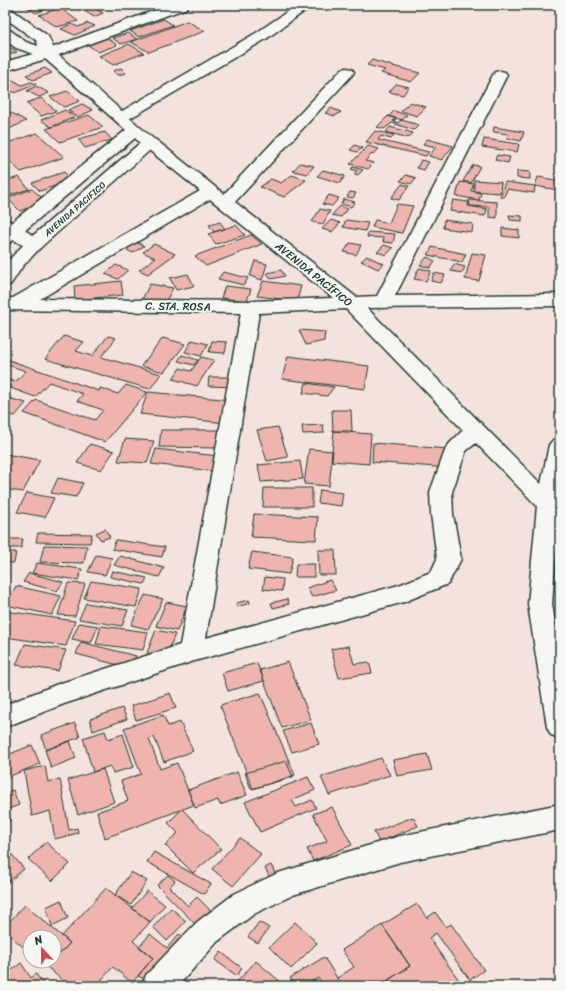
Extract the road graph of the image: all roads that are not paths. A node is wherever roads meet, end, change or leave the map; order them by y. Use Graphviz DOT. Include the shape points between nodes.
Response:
graph roads {
  1 [pos="306,5"];
  2 [pos="178,6"];
  3 [pos="5,11"];
  4 [pos="5,33"];
  5 [pos="48,54"];
  6 [pos="5,67"];
  7 [pos="347,72"];
  8 [pos="500,75"];
  9 [pos="122,117"];
  10 [pos="135,130"];
  11 [pos="150,144"];
  12 [pos="211,192"];
  13 [pos="225,203"];
  14 [pos="7,231"];
  15 [pos="34,244"];
  16 [pos="5,280"];
  17 [pos="560,300"];
  18 [pos="383,302"];
  19 [pos="352,303"];
  20 [pos="11,304"];
  21 [pos="251,307"];
  22 [pos="476,430"];
  23 [pos="560,445"];
  24 [pos="554,511"];
  25 [pos="191,652"];
  26 [pos="5,716"];
  27 [pos="560,728"];
  28 [pos="560,817"];
  29 [pos="157,986"];
  1 -- 9 [label="street" via="260,36"];
  2 -- 5 [label="street"];
  3 -- 5 [label="street" via="43,38"];
  4 -- 5 [label="street" via="21,45"];
  5 -- 6 [label="street"];
  5 -- 9 [label="street, AVENIDA PACÍFICO"];
  7 -- 13 [label="street"];
  8 -- 18 [label="street"];
  9 -- 10 [label="street, AVENIDA PACÍFICO"];
  10 -- 11 [label="street, AVENIDA PACÍFICO"];
  10 -- 14 [label="street, AVENIDA PACIFICO"];
  11 -- 12 [label="street, AVENIDA PACÍFICO"];
  11 -- 15 [label="street, AVENIDA PACIFICO"];
  12 -- 13 [label="street, AVENIDA PACÍFICO"];
  12 -- 20 [label="street"];
  13 -- 19 [label="street, AVENIDA PACÍFICO"];
  14 -- 15 [label="street"];
  15 -- 16 [label="street, AVENIDA PACIFICO" via="15,264"];
  17 -- 18 [label="street, C. STA. ROSA"];
  18 -- 19 [label="street, C. STA. ROSA"];
  19 -- 21 [label="street, C. STA. ROSA"];
  19 -- 22 [label="street, AVENIDA PACÍFICO"];
  20 -- 21 [label="street, C. STA. ROSA"];
  21 -- 25 [label="street"];
  22 -- 24 [label="street, AVENIDA PACÍFICO"];
  22 -- 25 [label="street" via="457,448 441,492 449,559 440,578 404,593"];
  23 -- 24 [label="street"];
  24 -- 27 [label="street" via="540,604"];
  25 -- 26 [label="street" via="58,695"];
  28 -- 29 [label="street" via="400,849 288,883 244,904 207,932"];
}
